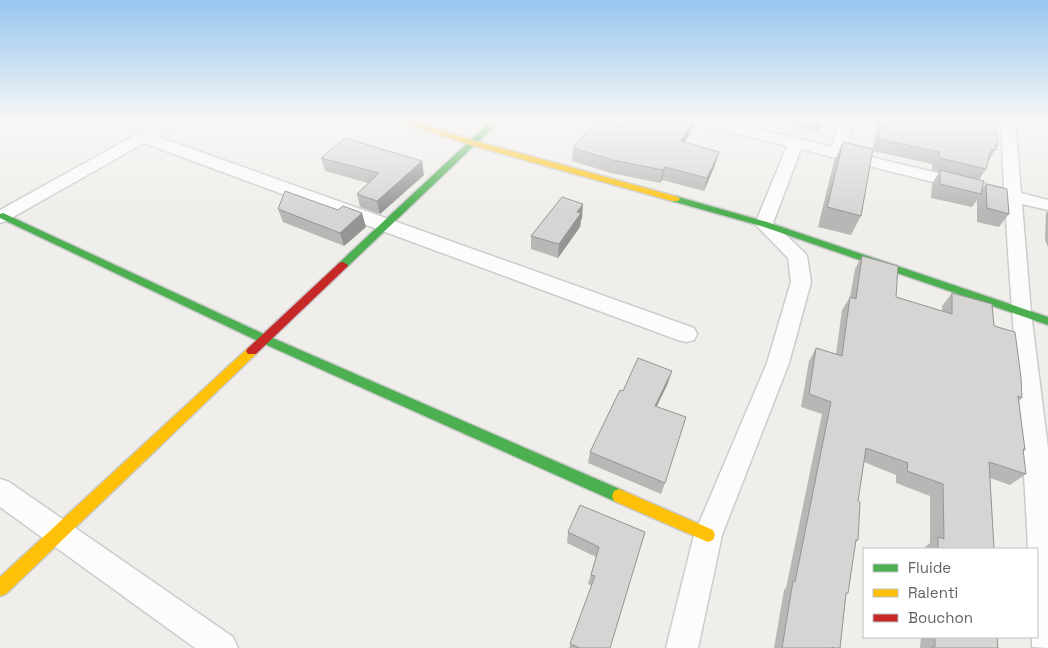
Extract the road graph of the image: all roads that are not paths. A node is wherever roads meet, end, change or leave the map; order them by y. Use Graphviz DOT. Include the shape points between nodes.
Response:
graph roads {
  1 [pos="118,151"];
  2 [pos="183,151"];
  3 [pos="464,151"];
  4 [pos="503,151"];
  5 [pos="793,151"];
  6 [pos="831,151"];
  7 [pos="1010,151"];
  8 [pos="838,153"];
  9 [pos="1013,196"];
  10 [pos="1048,205"];
  11 [pos="1,217"];
  12 [pos="386,224"];
  13 [pos="764,224"];
  14 [pos="1021,313"];
  15 [pos="1048,321"];
  16 [pos="686,334"];
  17 [pos="264,340"];
  18 [pos="1042,466"];
  19 [pos="0,491"];
  20 [pos="59,532"];
  21 [pos="708,535"];
  22 [pos="0,588"];
  23 [pos="1048,647"];
  24 [pos="222,648"];
  25 [pos="682,648"];
  1 -- 11 [label="street"];
  2 -- 12 [label="street"];
  3 -- 12 [label="street"];
  4 -- 13 [label="street"];
  5 -- 13 [label="street"];
  6 -- 8 [label="street"];
  7 -- 9 [label="street"];
  8 -- 9 [label="street"];
  9 -- 10 [label="street"];
  9 -- 14 [label="street"];
  11 -- 17 [label="street"];
  12 -- 16 [label="street"];
  12 -- 17 [label="street"];
  13 -- 14 [label="street"];
  13 -- 21 [label="street" via="797,256 801,282 778,363"];
  14 -- 15 [label="street"];
  14 -- 18 [label="street"];
  17 -- 20 [label="street"];
  17 -- 21 [label="street"];
  18 -- 23 [label="street"];
  19 -- 20 [label="street"];
  20 -- 22 [label="street"];
  20 -- 24 [label="street"];
  21 -- 25 [label="street"];
}
